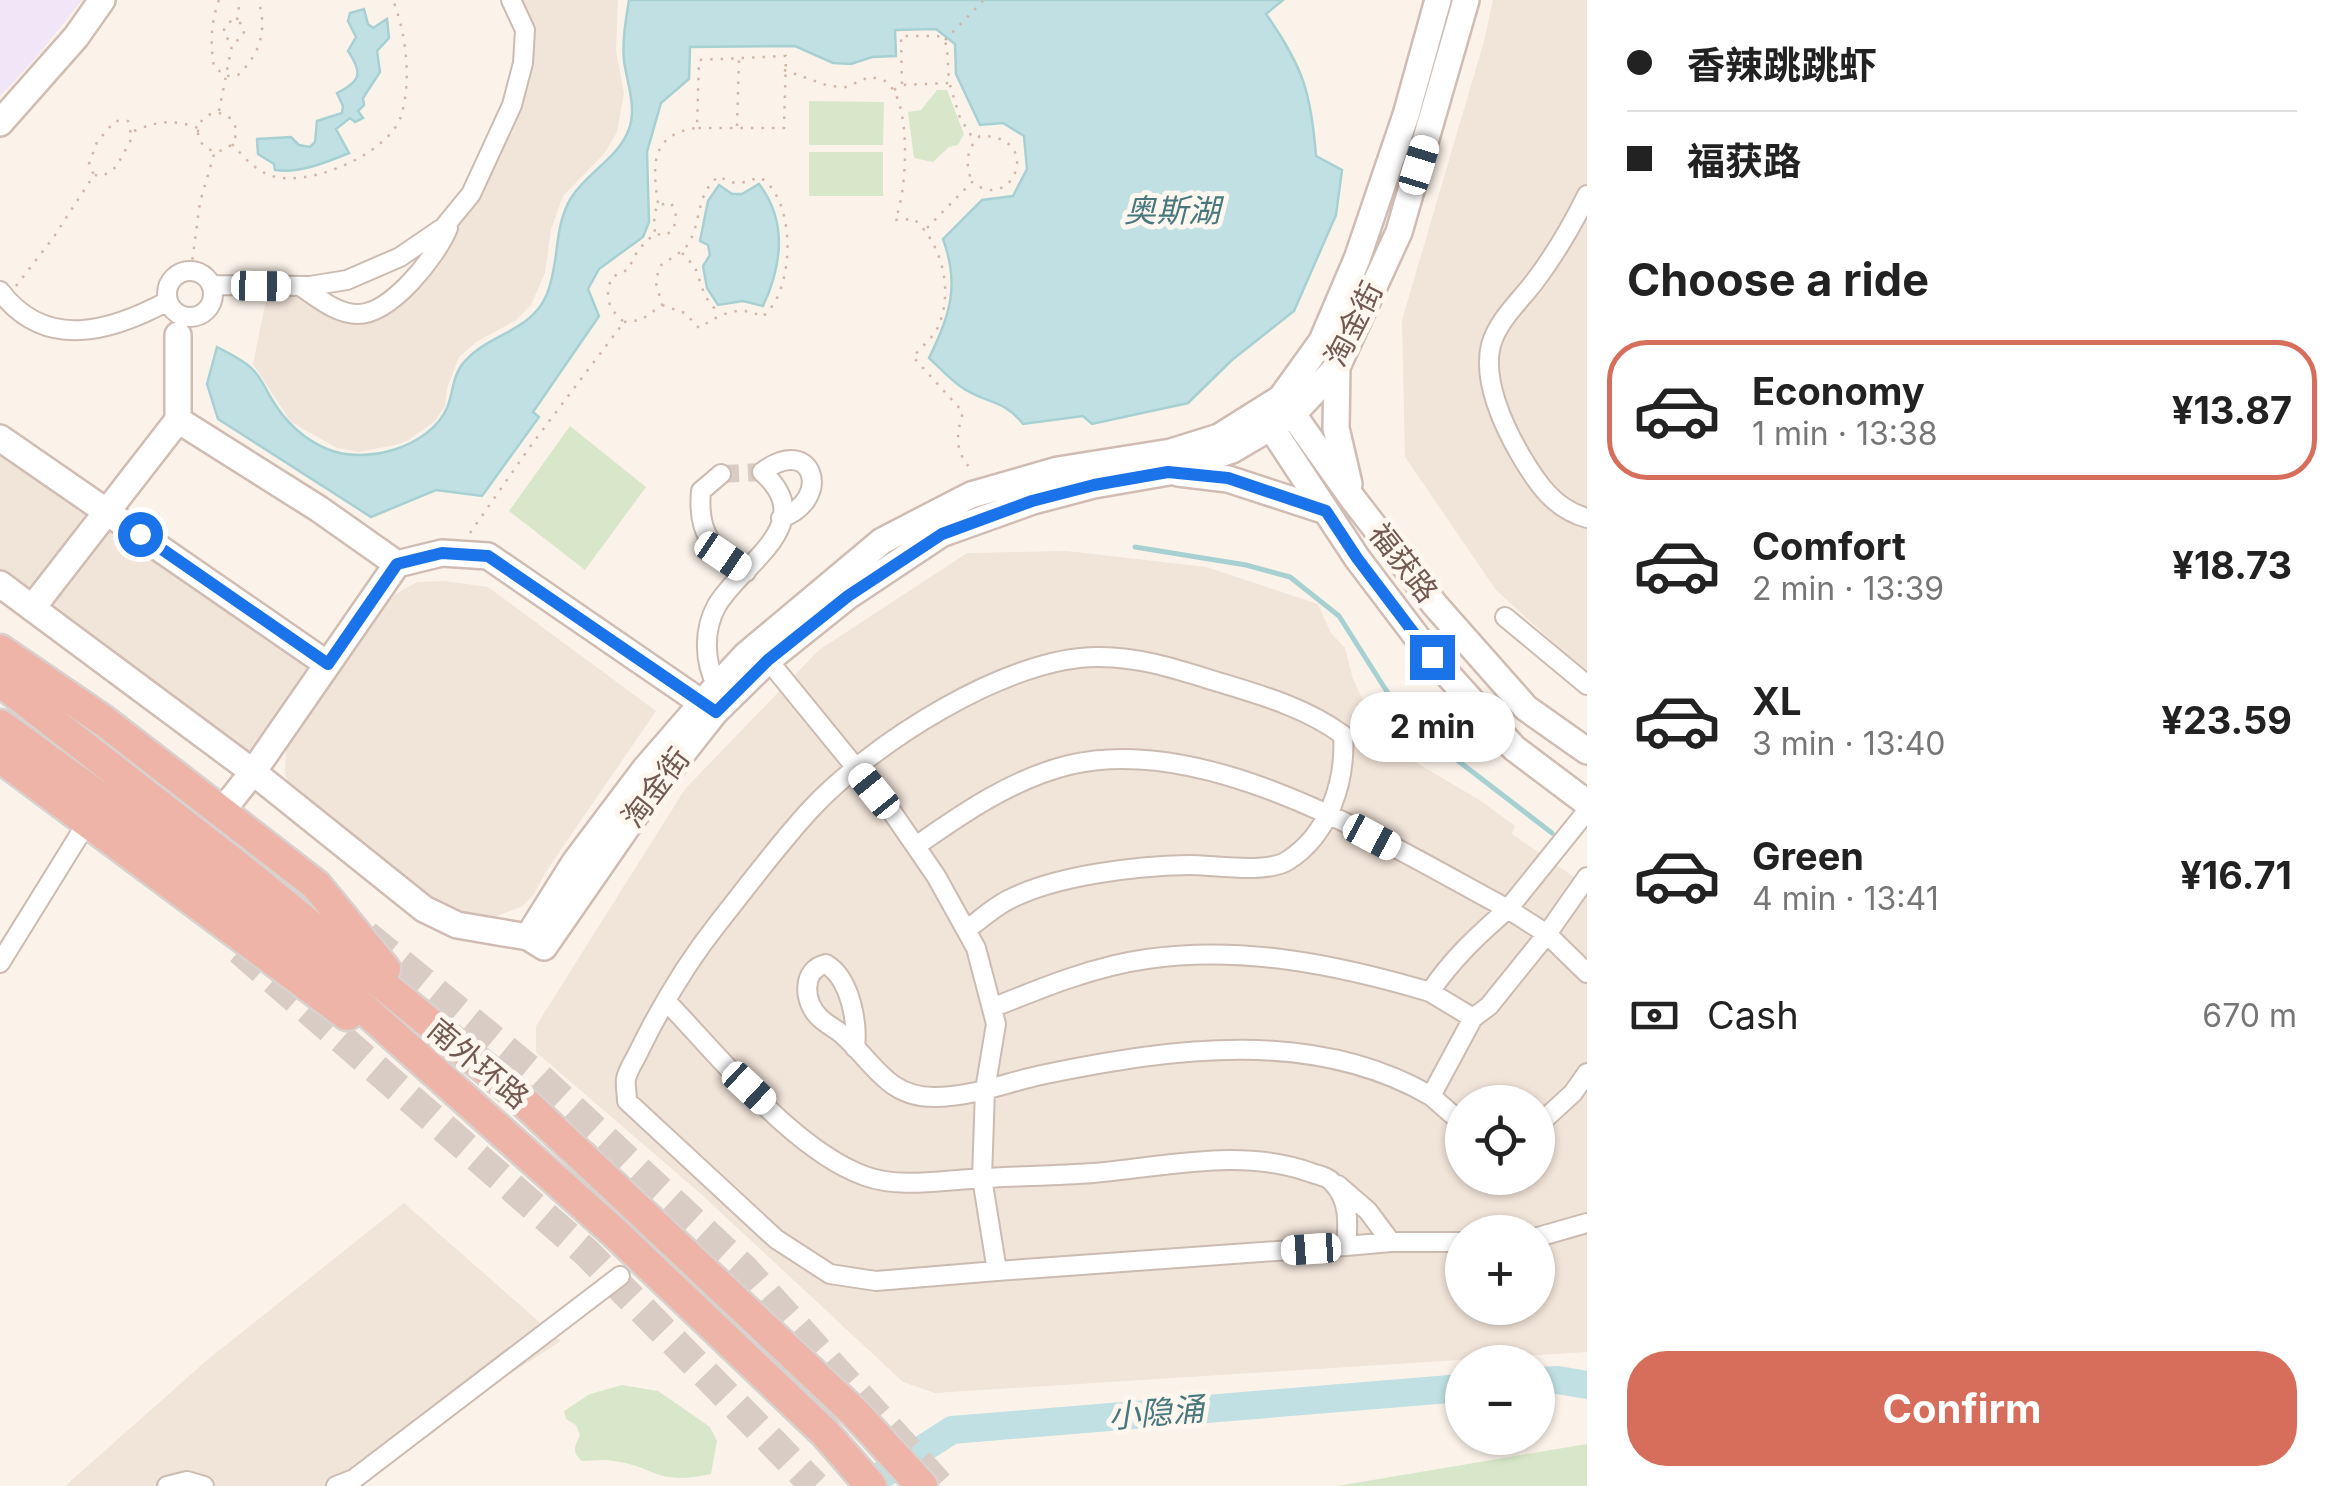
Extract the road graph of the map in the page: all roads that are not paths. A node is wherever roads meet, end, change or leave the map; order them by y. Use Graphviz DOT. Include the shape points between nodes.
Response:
graph roads {
  1 [pos="102,0"];
  2 [pos="511,0"];
  3 [pos="1438,0"];
  4 [pos="1466,0"];
  5 [pos="0,123"];
  6 [pos="1587,194"];
  7 [pos="450,220"];
  8 [pos="211,286"];
  9 [pos="300,286"];
  10 [pos="3,295"];
  11 [pos="176,317"];
  12 [pos="1337,368"];
  13 [pos="1277,413"];
  14 [pos="178,420"];
  15 [pos="0,438"];
  16 [pos="1168,472"];
  17 [pos="721,474"];
  18 [pos="1352,499"];
  19 [pos="1326,511"];
  20 [pos="108,512"];
  21 [pos="782,518"];
  22 [pos="1587,518"];
  23 [pos="397,564"];
  24 [pos="746,572"];
  25 [pos="0,584"];
  26 [pos="32,606"];
  27 [pos="1505,617"];
  28 [pos="0,650"];
  29 [pos="768,660"];
  30 [pos="328,664"];
  31 [pos="0,680"];
  32 [pos="1587,685"];
  33 [pos="712,700"];
  34 [pos="0,726"];
  35 [pos="1587,751"];
  36 [pos="0,757"];
  37 [pos="857,770"];
  38 [pos="253,772"];
  39 [pos="1587,807"];
  40 [pos="222,810"];
  41 [pos="1328,816"];
  42 [pos="88,820"];
  43 [pos="916,846"];
  44 [pos="1587,877"];
  45 [pos="1508,908"];
  46 [pos="966,930"];
  47 [pos="1547,934"];
  48 [pos="0,964"];
  49 [pos="1587,973"];
  50 [pos="1430,992"];
  51 [pos="666,1002"];
  52 [pos="992,1008"];
  53 [pos="1472,1018"];
  54 [pos="428,1022"];
  55 [pos="855,1048"];
  56 [pos="1587,1073"];
  57 [pos="445,1079"];
  58 [pos="985,1090"];
  59 [pos="1430,1096"];
  60 [pos="1445,1109"];
  61 [pos="1555,1109"];
  62 [pos="982,1178"];
  63 [pos="1331,1180"];
  64 [pos="1587,1223"];
  65 [pos="1555,1232"];
  66 [pos="1391,1242"];
  67 [pos="1445,1242"];
  68 [pos="1346,1246"];
  69 [pos="996,1271"];
  70 [pos="620,1276"];
  71 [pos="168,1486"];
  72 [pos="204,1486"];
  73 [pos="336,1486"];
  74 [pos="872,1486"];
  75 [pos="922,1486"];
  1 -- 5 [label="street"];
  2 -- 7 [label="street" via="525,30 512,105 471,194"];
  3 -- 13 [label="street, 淘金街" via="1357,259 1322,341"];
  4 -- 12 [label="street, 淘金街" via="1399,232"];
  6 -- 22 [label="street" via="1568,235 1506,315 1491,345 1490,372 1510,438 1533,476 1551,499"];
  7 -- 9 [label="street" via="400,257 347,280"];
  7 -- 9 [label="street" via="428,260 378,310 339,310"];
  8 -- 9 [label="street"];
  8 -- 11 [label="street" via="208,308"];
  8 -- 11 [label="street" via="204,275 178,273 170,282"];
  10 -- 11 [label="street" via="24,316 71,331"];
  11 -- 14 [label="street"];
  12 -- 13 [label="street, 淘金街"];
  12 -- 18 [label="street" via="1336,428"];
  13 -- 16 [label="street, 淘金街" via="1232,450"];
  13 -- 18 [label="street, 福获路"];
  13 -- 19 [label="street, 福获路"];
  13 -- 33 [label="street" via="1171,452 1058,470 972,495 882,541 774,629"];
  14 -- 20 [label="street"];
  14 -- 23 [label="street"];
  15 -- 20 [label="street"];
  16 -- 19 [label="street" via="1228,478"];
  16 -- 29 [label="street, 淘金街" via="1032,501 942,534"];
  17 -- 24 [label="street" via="701,492 698,514 707,538"];
  18 -- 35 [label="street, 福获路" via="1526,708"];
  19 -- 39 [label="street, 福获路" via="1432,657 1514,748"];
  20 -- 26 [label="street"];
  20 -- 30 [label="street"];
  21 -- 24 [label="street" via="780,532"];
  23 -- 30 [label="street"];
  23 -- 33 [label="street" via="442,553 488,556"];
  24 -- 33 [label="street" via="716,607 707,640"];
  25 -- 26 [label="street"];
  26 -- 38 [label="street"];
  27 -- 32 [label="street"];
  28 -- 40 [label="highway"];
  29 -- 33 [label="street, 淘金街"];
  29 -- 37 [label="street"];
  30 -- 38 [label="street"];
  31 -- 54 [label="highway, 南外环路"];
  33 -- 38 [label="street" via="645,769 587,847 536,942 458,925 424,909"];
  34 -- 57 [label="highway, 南外环路" via="278,932"];
  36 -- 42 [label="highway"];
  37 -- 41 [label="street" via="897,738 998,679 1048,662 1098,656 1159,663 1322,720 1343,735 1345,764"];
  37 -- 43 [label="street"];
  37 -- 51 [label="street" via="813,807 767,861 700,945"];
  38 -- 40 [label="street"];
  39 -- 45 [label="street"];
  40 -- 54 [label="highway" via="316,885"];
  41 -- 43 [label="street" via="1233,777 1176,762 1117,758 1067,766 980,801"];
  41 -- 45 [label="street"];
  41 -- 46 [label="street" via="1285,862 1266,868 1113,870 1010,899"];
  42 -- 48 [label="street"];
  42 -- 57 [label="highway" via="257,951"];
  43 -- 46 [label="street"];
  44 -- 47 [label="street"];
  45 -- 47 [label="street"];
  45 -- 50 [label="street"];
  46 -- 52 [label="street"];
  47 -- 49 [label="street"];
  47 -- 53 [label="street"];
  50 -- 52 [label="street" via="1319,964 1210,955 1146,959"];
  50 -- 53 [label="street"];
  51 -- 62 [label="street" via="749,1088 837,1164 870,1178"];
  51 -- 69 [label="street" via="626,1080 627,1101 776,1239 830,1274 876,1281"];
  52 -- 58 [label="street" via="996,1024"];
  53 -- 59 [label="street"];
  54 -- 75 [label="highway, 南外环路" via="508,1087 856,1414"];
  55 -- 58 [label="street" via="878,1076 900,1088 932,1098"];
  56 -- 61 [label="street"];
  57 -- 74 [label="highway, 南外环路" via="826,1433"];
  58 -- 59 [label="street" via="1145,1054 1248,1050 1368,1066"];
  58 -- 62 [label="street"];
  59 -- 60 [label="street"];
  62 -- 63 [label="street" via="1256,1160"];
  62 -- 69 [label="street"];
  63 -- 66 [label="street" via="1368,1210"];
  63 -- 68 [label="street" via="1348,1218"];
  64 -- 65 [label="street"];
  66 -- 67 [label="street"];
  66 -- 68 [label="street"];
  68 -- 69 [label="street"];
  70 -- 73 [label="street" via="354,1479"];
  71 -- 72 [label="street"];
}
